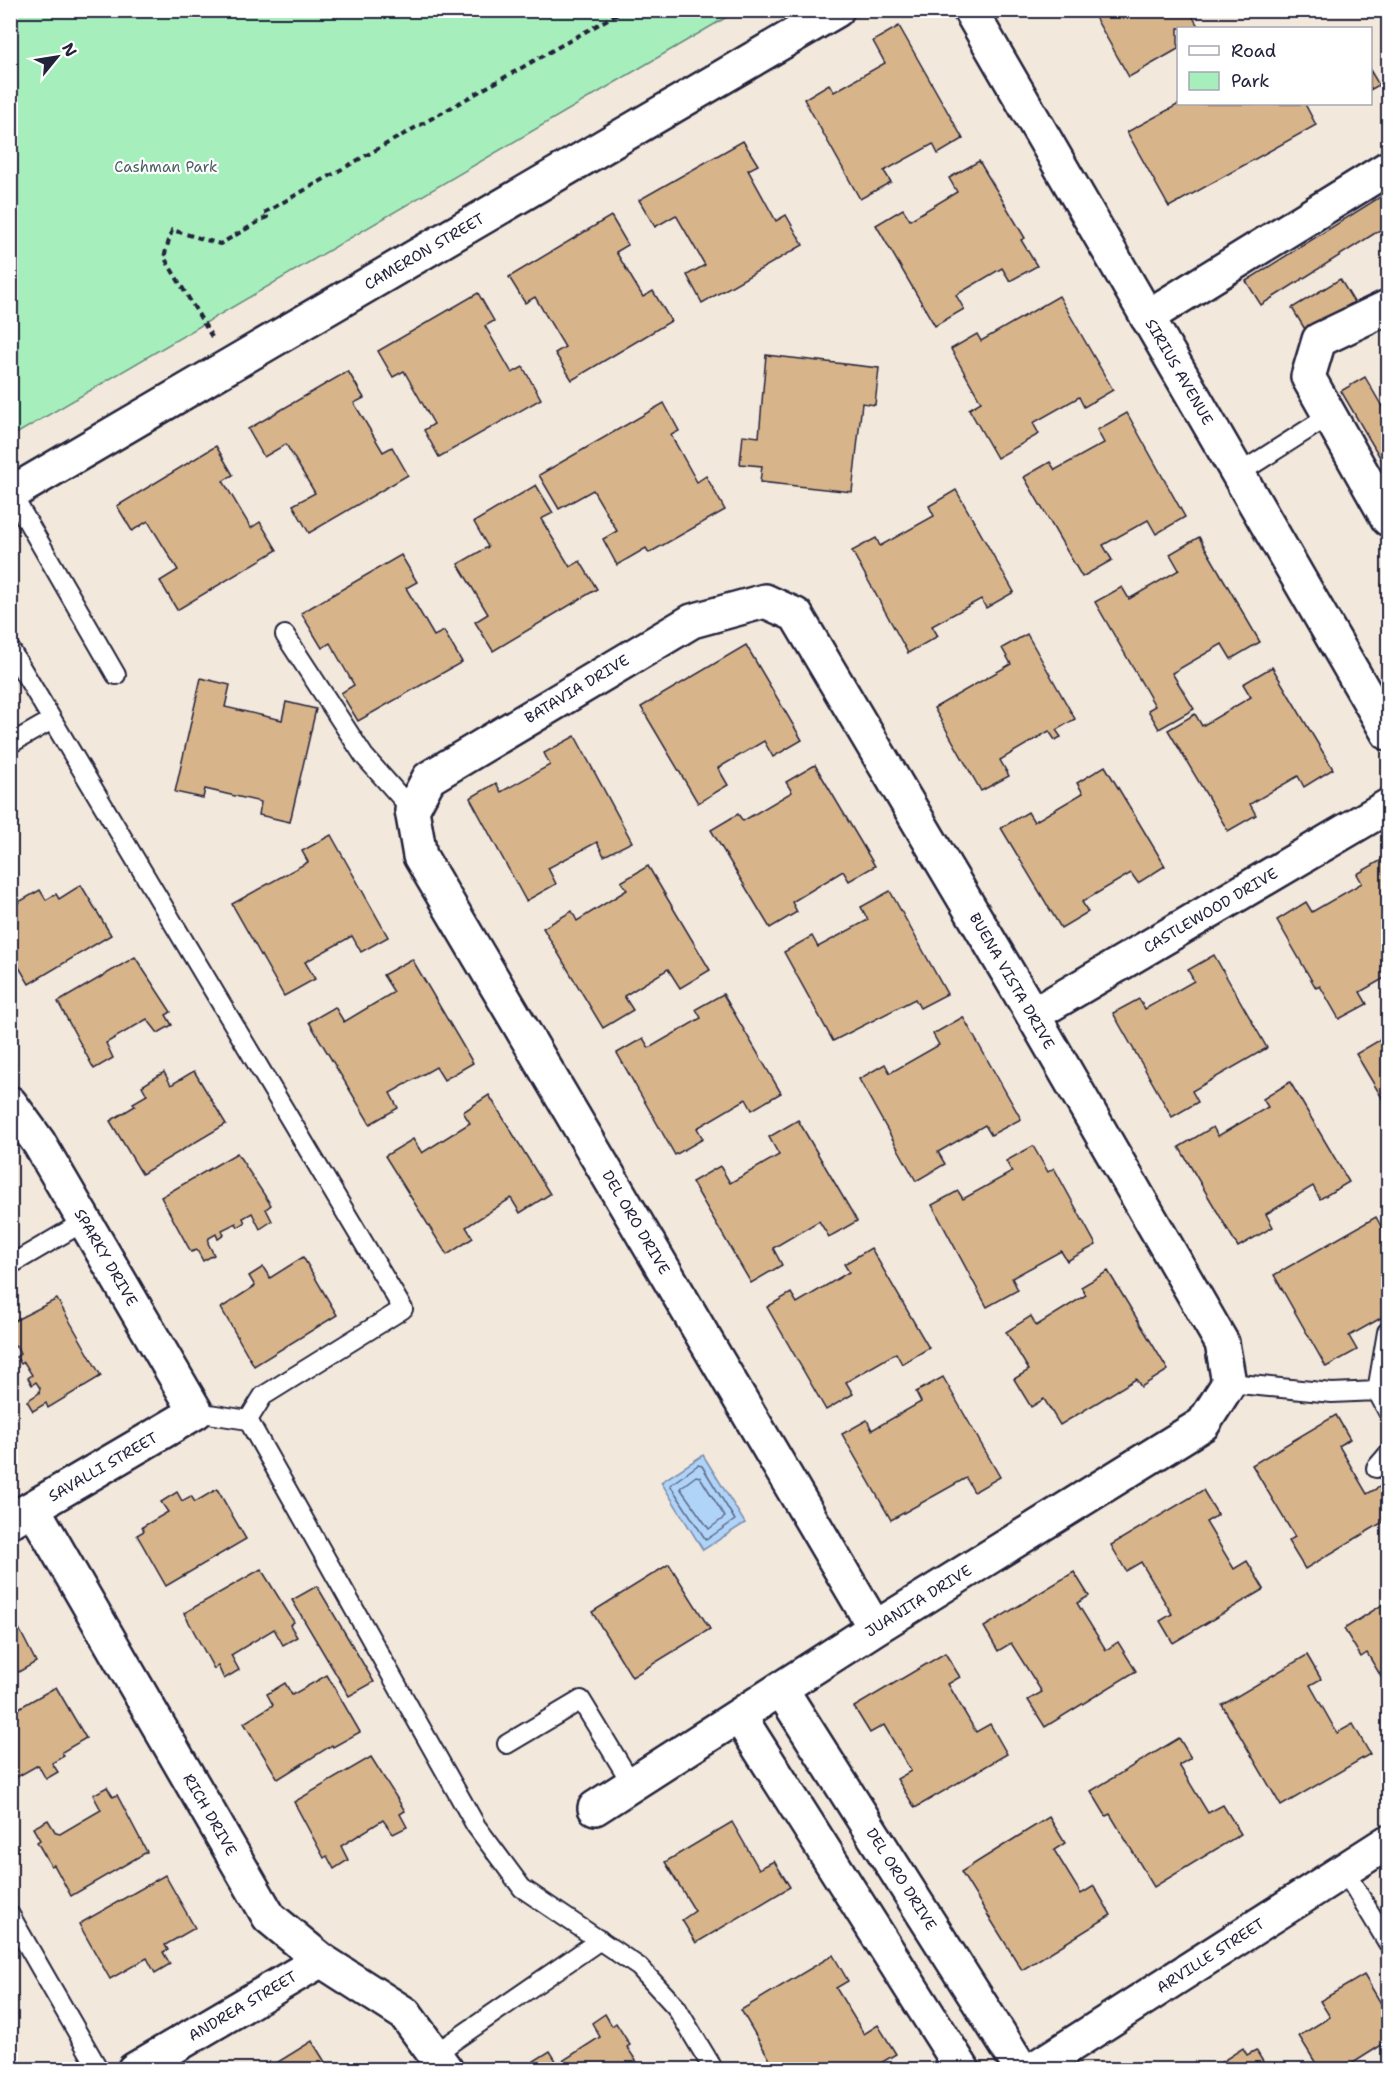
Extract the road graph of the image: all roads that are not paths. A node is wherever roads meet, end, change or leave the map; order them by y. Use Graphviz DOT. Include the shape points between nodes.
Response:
graph roads {
  1 [pos="837,10"];
  2 [pos="970,10"];
  3 [pos="1389,168"];
  4 [pos="1389,307"];
  5 [pos="1147,317"];
  6 [pos="1329,416"];
  7 [pos="1238,474"];
  8 [pos="11,493"];
  9 [pos="1389,519"];
  10 [pos="765,601"];
  11 [pos="285,635"];
  12 [pos="10,649"];
  13 [pos="116,675"];
  14 [pos="52,720"];
  15 [pos="1389,733"];
  16 [pos="10,744"];
  17 [pos="1389,806"];
  18 [pos="412,810"];
  19 [pos="1033,1015"];
  20 [pos="10,1103"];
  21 [pos="85,1221"];
  22 [pos="10,1265"];
  23 [pos="1387,1332"];
  24 [pos="1229,1383"];
  25 [pos="1377,1391"];
  26 [pos="196,1412"];
  27 [pos="1389,1412"];
  28 [pos="248,1420"];
  29 [pos="1389,1454"];
  30 [pos="1376,1468"];
  31 [pos="22,1514"];
  32 [pos="875,1628"];
  33 [pos="781,1689"];
  34 [pos="739,1716"];
  35 [pos="507,1744"];
  36 [pos="633,1784"];
  37 [pos="595,1808"];
  38 [pos="1389,1842"];
  39 [pos="1344,1870"];
  40 [pos="10,1915"];
  41 [pos="600,1941"];
  42 [pos="1389,1944"];
  43 [pos="321,1960"];
  44 [pos="441,2061"];
  45 [pos="99,2070"];
  46 [pos="134,2070"];
  47 [pos="714,2070"];
  48 [pos="963,2070"];
  49 [pos="1022,2070"];
  50 [pos="1032,2070"];
  1 -- 8 [label="street, CAMERON STREET"];
  2 -- 5 [label="street, SIRIUS AVENUE"];
  3 -- 5 [label="street"];
  4 -- 6 [label="street" via="1319,340 1308,377"];
  5 -- 7 [label="street, SIRIUS AVENUE"];
  6 -- 7 [label="lane"];
  6 -- 9 [label="street"];
  7 -- 15 [label="street, SIRIUS AVENUE"];
  8 -- 13 [label="lane"];
  10 -- 18 [label="street, BATAVIA DRIVE" via="692,621 429,778"];
  10 -- 19 [label="street, BUENA VISTA DRIVE" via="795,615"];
  11 -- 18 [label="lane" via="364,756"];
  12 -- 14 [label="lane"];
  14 -- 16 [label="lane"];
  14 -- 28 [label="lane" via="403,1309 263,1396"];
  17 -- 19 [label="street, CASTLEWOOD DRIVE"];
  18 -- 32 [label="street, DEL ORO DRIVE" via="420,856"];
  19 -- 24 [label="street, BUENA VISTA DRIVE" via="1222,1343"];
  20 -- 21 [label="street, SPARKY DRIVE" via="39,1143"];
  21 -- 22 [label="lane"];
  21 -- 26 [label="street, SPARKY DRIVE"];
  23 -- 25 [label="lane"];
  24 -- 25 [label="lane" via="1332,1393"];
  24 -- 32 [label="street, JUANITA DRIVE" via="1203,1424"];
  25 -- 27 [label="lane"];
  26 -- 28 [label="lane"];
  26 -- 31 [label="street, SAVALLI STREET"];
  28 -- 41 [label="lane" via="476,1826 522,1888"];
  29 -- 30 [label="lane"];
  31 -- 43 [label="street, RICH DRIVE" via="269,1917"];
  32 -- 33 [label="street, JUANITA DRIVE"];
  33 -- 34 [label="street, JUANITA DRIVE"];
  33 -- 49 [label="street, DEL ORO DRIVE"];
  34 -- 36 [label="street, JUANITA DRIVE"];
  34 -- 48 [label="street"];
  35 -- 36 [label="lane" via="581,1700"];
  36 -- 37 [label="street, JUANITA DRIVE"];
  38 -- 39 [label="street, ARVILLE STREET"];
  39 -- 42 [label="lane"];
  39 -- 50 [label="street, ARVILLE STREET"];
  40 -- 45 [label="lane"];
  41 -- 44 [label="lane"];
  41 -- 47 [label="lane" via="639,1967 676,2007"];
  43 -- 44 [label="street, RICH DRIVE" via="405,2014"];
  43 -- 46 [label="street, ANDREA STREET"];
}
